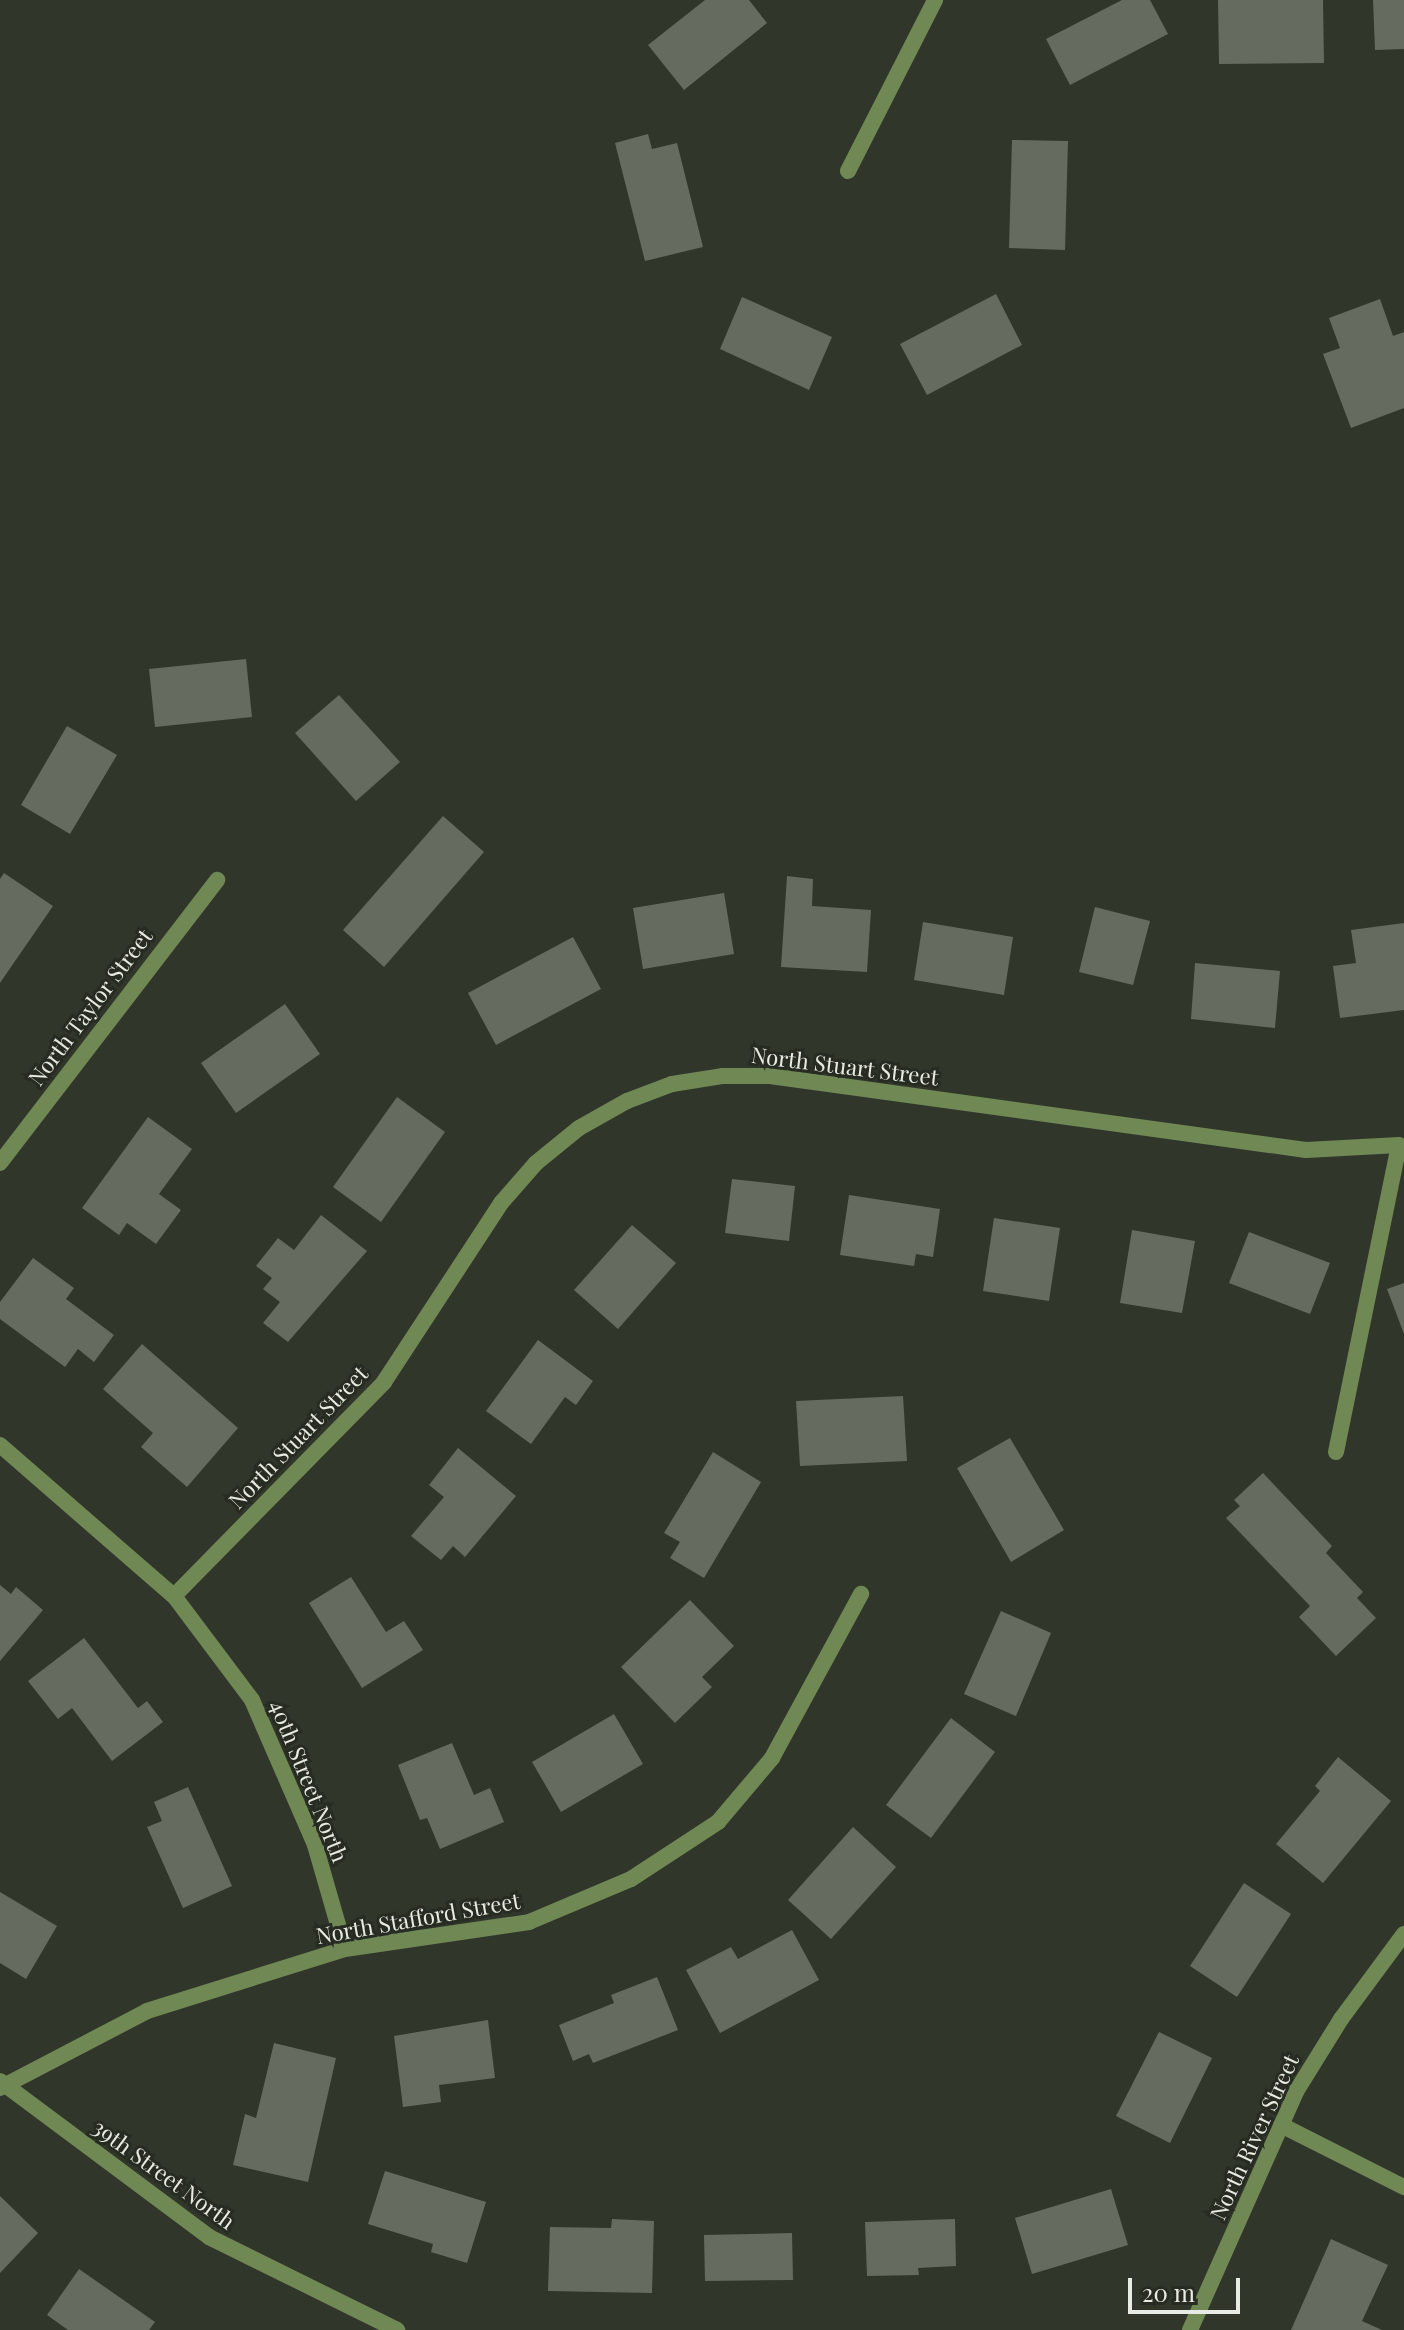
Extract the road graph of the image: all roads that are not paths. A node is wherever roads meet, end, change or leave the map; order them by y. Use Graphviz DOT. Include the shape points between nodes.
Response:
graph roads {
  1 [pos="935,0"];
  2 [pos="848,171"];
  3 [pos="217,880"];
  4 [pos="0,1163"];
  5 [pos="0,1445"];
  6 [pos="1336,1452"];
  7 [pos="861,1594"];
  8 [pos="174,1596"];
  9 [pos="1404,1934"];
  10 [pos="345,1949"];
  11 [pos="2,2084"];
  12 [pos="1281,2125"];
  13 [pos="1404,2187"];
  14 [pos="397,2330"];
  15 [pos="1190,2330"];
  1 -- 2 [label="street"];
  3 -- 4 [label="street, North Taylor Street"];
  5 -- 8 [label="street, 40th Street North"];
  6 -- 8 [label="street, North Stuart Street" via="1399,1145 1306,1150 770,1076 723,1076 672,1084 603,1114 536,1163 501,1203 384,1382"];
  7 -- 10 [label="street, North Stafford Street" via="772,1758 718,1822 631,1879 529,1922"];
  8 -- 10 [label="street, 40th Street North" via="252,1700 315,1845"];
  9 -- 12 [label="street, North River Street" via="1316,2056"];
  10 -- 11 [label="street, North Stafford Street" via="147,2011"];
  11 -- 14 [label="street, 39th Street North" via="209,2237"];
  12 -- 13 [label="street"];
  12 -- 15 [label="street, North River Street"];
}
